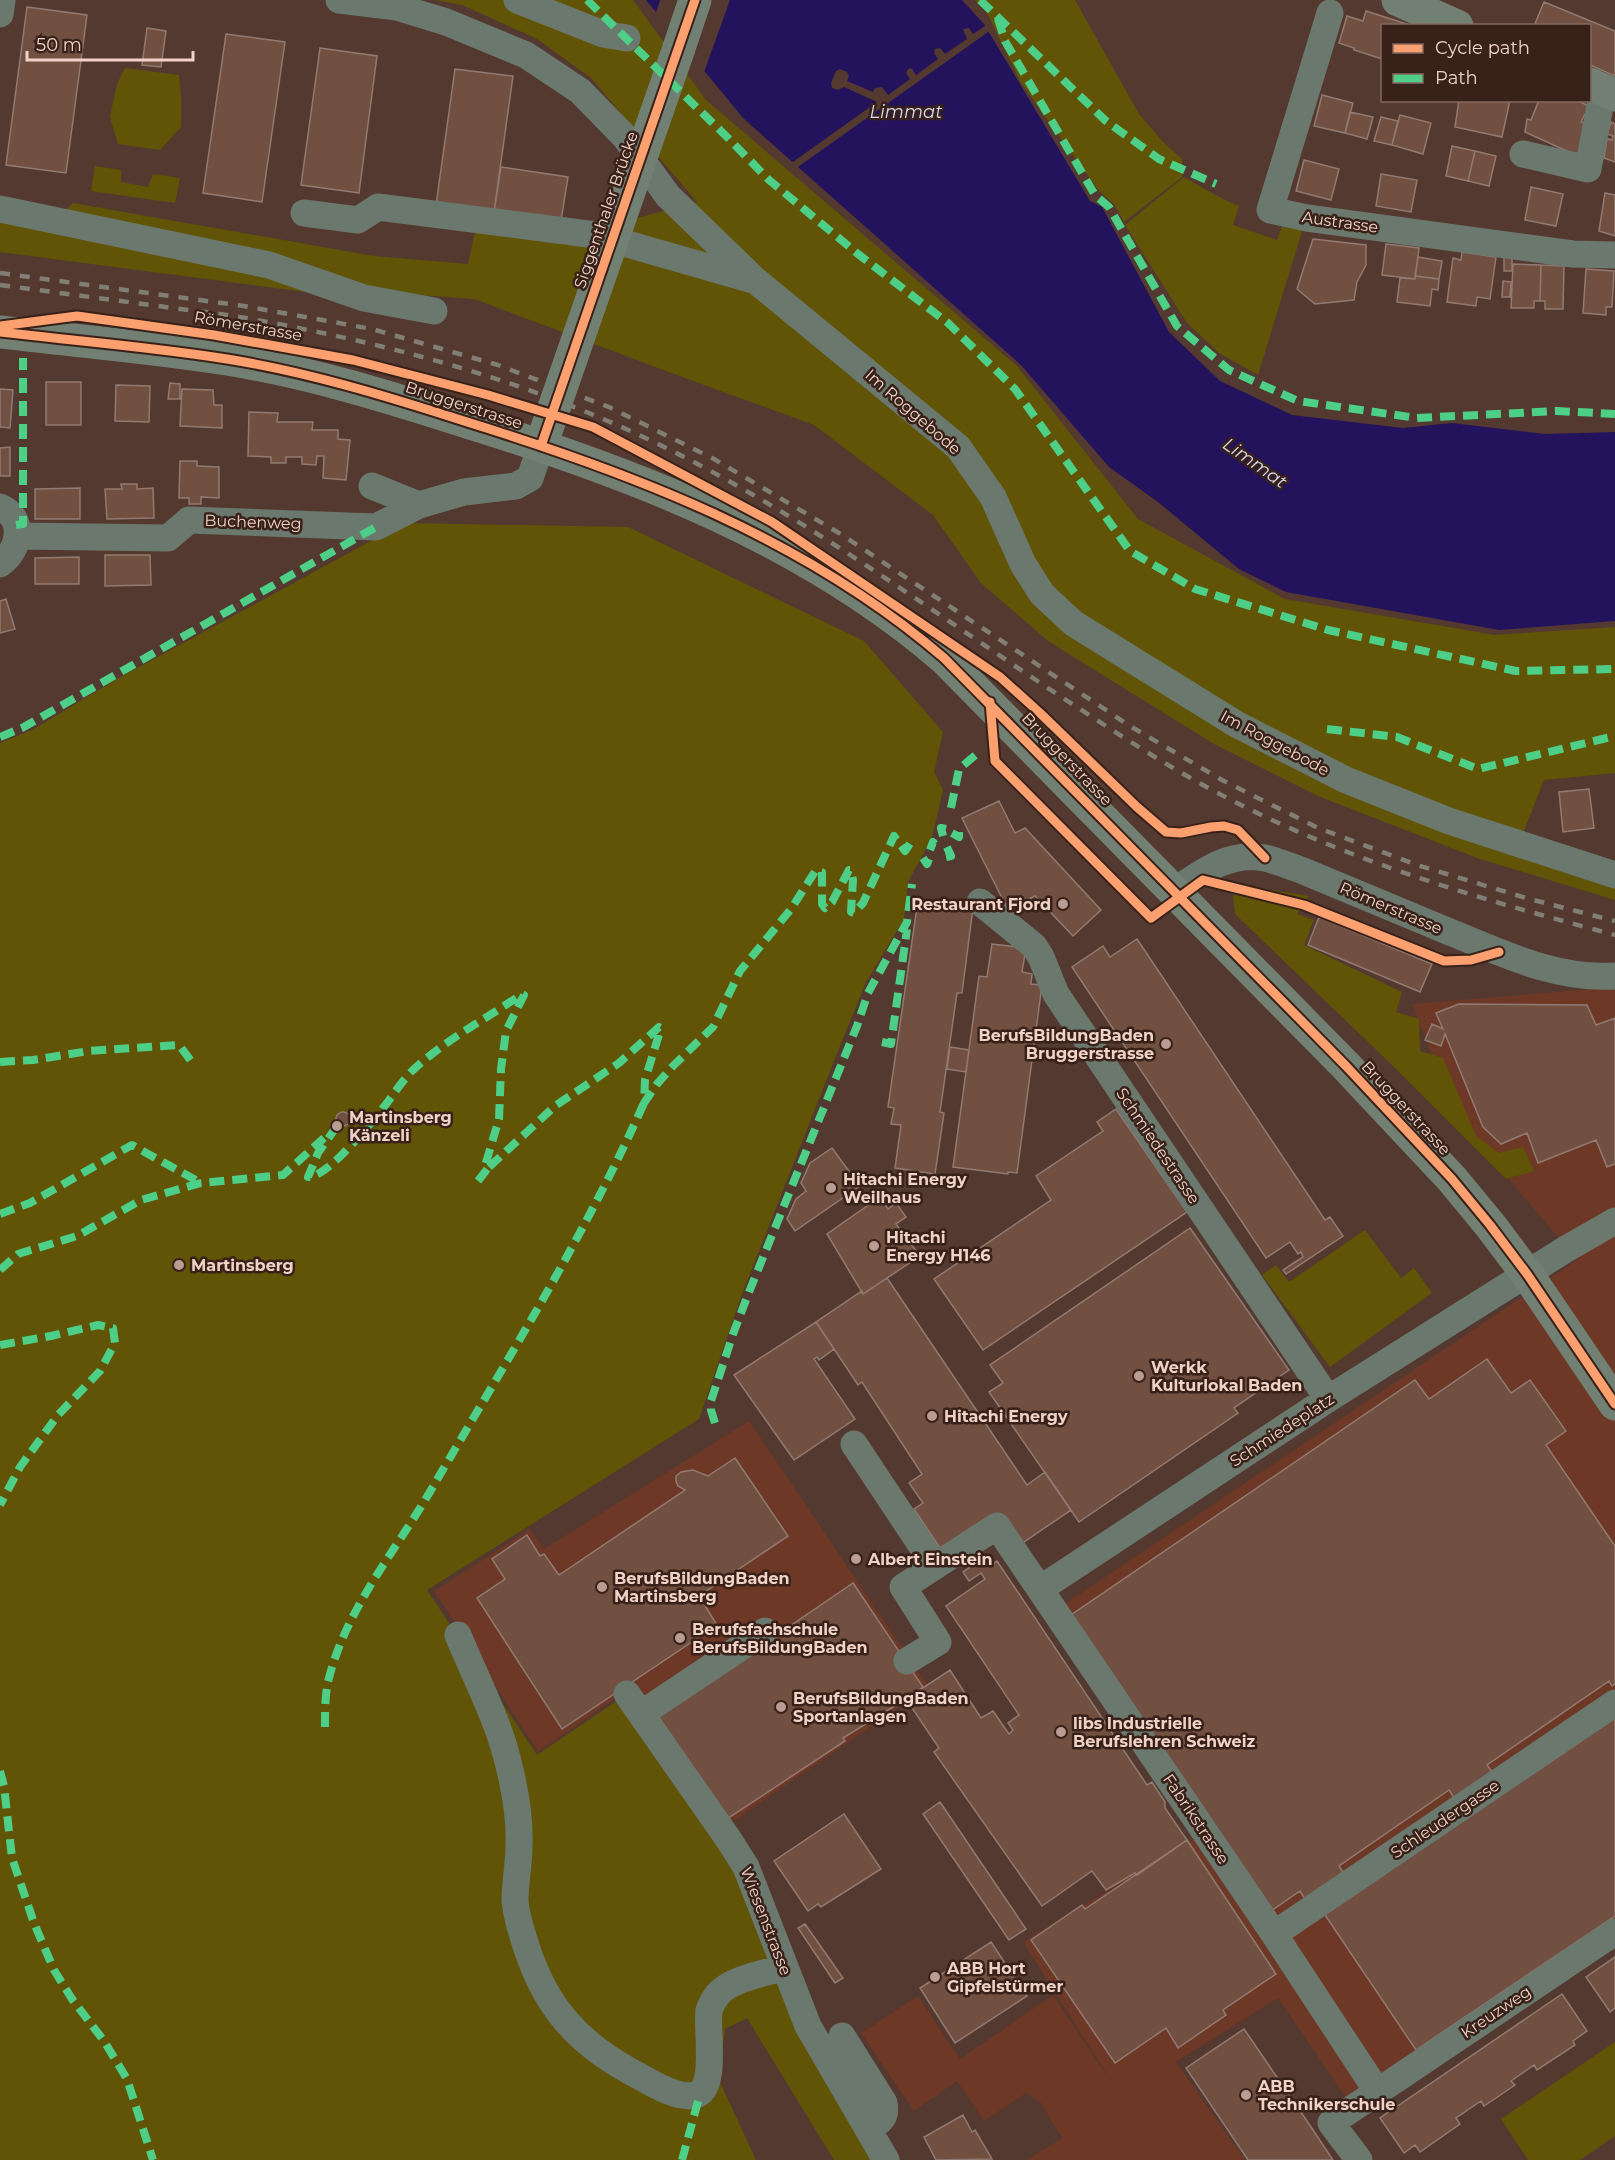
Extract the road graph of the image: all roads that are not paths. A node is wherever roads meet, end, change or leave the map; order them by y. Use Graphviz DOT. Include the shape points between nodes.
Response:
graph roads {
  1 [pos="2,0"];
  2 [pos="517,0"];
  3 [pos="695,0"];
  4 [pos="1398,0"];
  5 [pos="355,1"];
  6 [pos="1330,13"];
  7 [pos="0,14"];
  8 [pos="1452,24"];
  9 [pos="627,38"];
  10 [pos="1602,89"];
  11 [pos="1523,154"];
  12 [pos="0,209"];
  13 [pos="304,213"];
  14 [pos="1615,255"];
  15 [pos="755,280"];
  16 [pos="434,311"];
  17 [pos="0,332"];
  18 [pos="544,438"];
  19 [pos="372,486"];
  20 [pos="419,505"];
  21 [pos="0,507"];
  22 [pos="18,536"];
  23 [pos="0,564"];
  24 [pos="1615,875"];
  25 [pos="1174,891"];
  26 [pos="980,902"];
  27 [pos="1615,976"];
  28 [pos="1615,1221"];
  29 [pos="1527,1274"];
  30 [pos="1328,1399"];
  31 [pos="1615,1404"];
  32 [pos="854,1444"];
  33 [pos="935,1566"];
  34 [pos="1040,1589"];
  35 [pos="765,1631"];
  36 [pos="458,1635"];
  37 [pos="907,1661"];
  38 [pos="1615,1703"];
  39 [pos="1615,1932"];
  40 [pos="1274,1935"];
  41 [pos="784,1967"];
  42 [pos="842,2036"];
  43 [pos="1377,2091"];
  44 [pos="868,2129"];
  45 [pos="886,2160"];
  46 [pos="1359,2160"];
  1 -- 7 [label="street"];
  2 -- 9 [label="street" via="603,34"];
  3 -- 18 [label="main road, Siggenthaler Brücke, bridge"];
  4 -- 8 [label="main road"];
  5 -- 15 [label="street, Im Roggebode" via="397,7 456,26 526,55 580,91 625,137 668,196"];
  6 -- 14 [label="street, Austrasse" via="1270,210 1573,254"];
  10 -- 11 [label="street" via="1588,169"];
  12 -- 16 [label="street" via="269,265 364,298"];
  13 -- 15 [label="street" via="358,220 378,207 596,236"];
  15 -- 24 [label="street, Im Roggebode" via="958,447 993,497 1023,564 1042,594 1073,623 1236,724 1346,780 1449,821"];
  17 -- 18 [label="main road, Bruggerstrasse" via="226,359 351,386"];
  18 -- 20 [label="street, Buchenweg" via="530,478 516,486 464,492"];
  18 -- 25 [label="main road, Bruggerstrasse" via="783,546 912,630 990,702"];
  19 -- 20 [label="street"];
  20 -- 22 [label="street, Buchenweg" via="376,526 189,520 168,538"];
  21 -- 22 [label="street" via="13,519"];
  22 -- 23 [label="street" via="13,552"];
  25 -- 27 [label="street, Römerstrasse" via="1225,860 1265,858 1521,961 1566,974"];
  25 -- 29 [label="main road, Bruggerstrasse" via="1392,1114 1458,1186"];
  26 -- 30 [label="street, Schmiedestrasse" via="1038,951 1056,994"];
  28 -- 29 [label="street, Schmiedeplatz"];
  29 -- 30 [label="street, Schmiedeplatz"];
  29 -- 31 [label="main road, Bruggerstrasse"];
  30 -- 34 [label="street, Schmiedeplatz"];
  32 -- 33 [label="street"];
  33 -- 34 [label="street, Fabrikstrasse" via="997,1526"];
  33 -- 37 [label="street, Fabrikstrasse" via="903,1587 938,1642"];
  34 -- 40 [label="street, Fabrikstrasse"];
  35 -- 41 [label="street, Wiesenstrasse" via="634,1704 746,1867"];
  36 -- 41 [label="street" via="500,1735 511,1772 519,1824 516,1906 522,1936 544,1989 570,2027 595,2049 639,2076 674,2092 696,2095 705,2085 711,2048 710,2010 715,1998 729,1986"];
  38 -- 40 [label="street, Schleudergasse"];
  39 -- 43 [label="street, Kreuzweg"];
  40 -- 43 [label="street, Fabrikstrasse"];
  41 -- 44 [label="street, Wiesenstrasse" via="808,2026"];
  42 -- 44 [label="street" via="884,2103 884,2117"];
  43 -- 46 [label="street" via="1331,2123"];
  44 -- 45 [label="street, Wiesenstrasse"];
}
